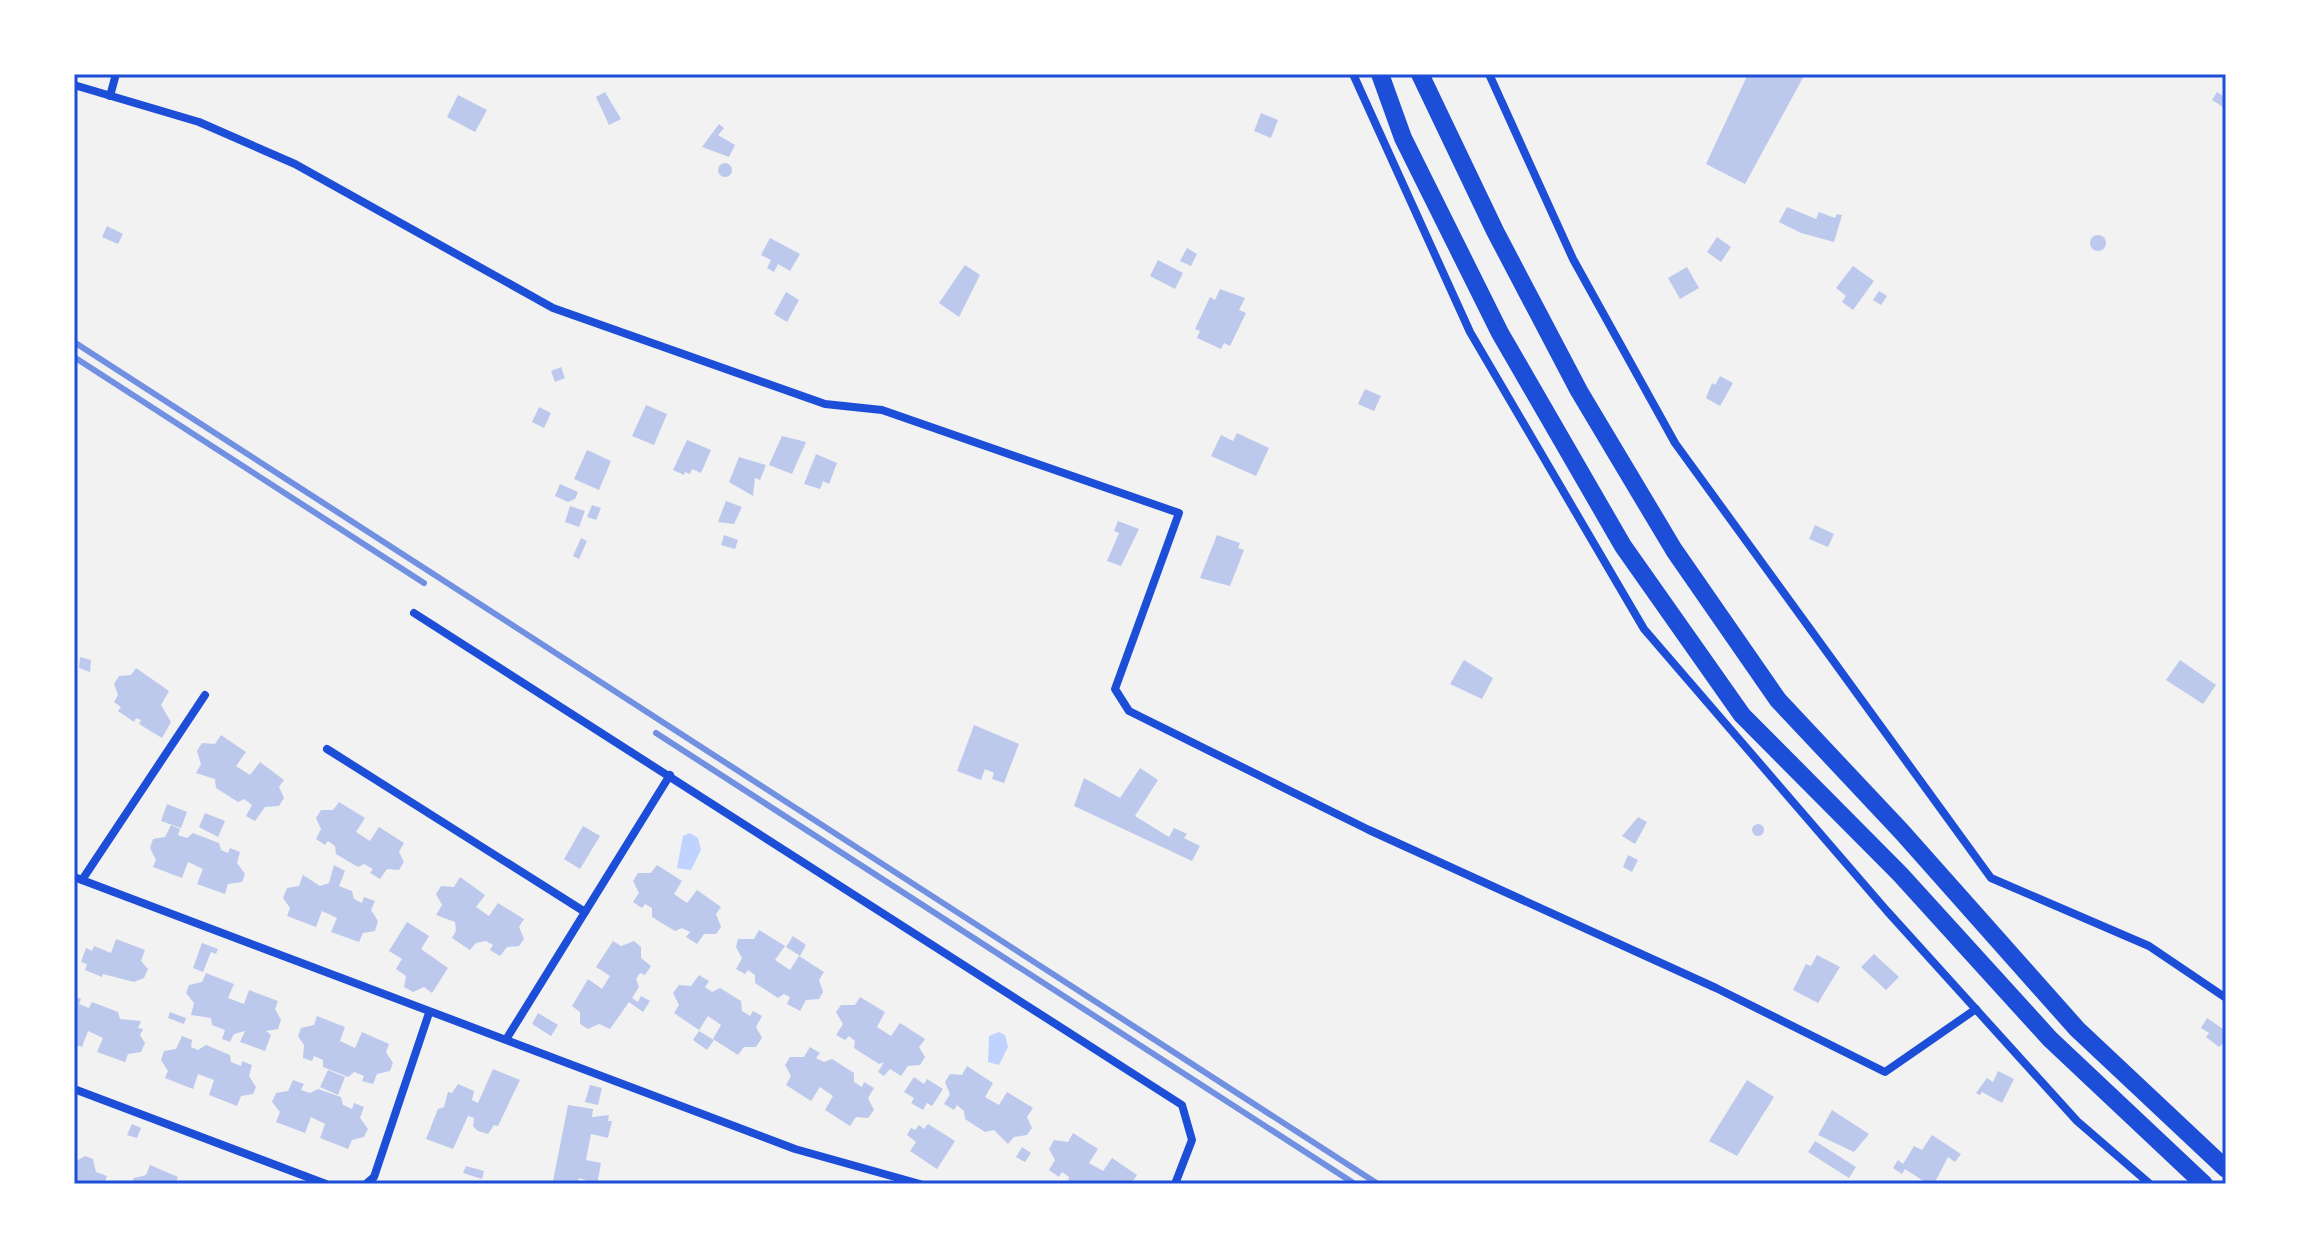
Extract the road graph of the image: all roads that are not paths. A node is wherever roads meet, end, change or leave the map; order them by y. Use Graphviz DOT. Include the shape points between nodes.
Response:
graph roads {
  1 [pos="116,74"];
  2 [pos="1353,74"];
  3 [pos="1380,74"];
  4 [pos="1420,74"];
  5 [pos="1489,74"];
  6 [pos="74,85"];
  7 [pos="110,96"];
  8 [pos="414,613"];
  9 [pos="205,695"];
  10 [pos="327,749"];
  11 [pos="670,775"];
  12 [pos="78,879"];
  13 [pos="585,912"];
  14 [pos="2226,998"];
  15 [pos="1976,1009"];
  16 [pos="429,1013"];
  17 [pos="507,1038"];
  18 [pos="74,1089"];
  19 [pos="2226,1169"];
  20 [pos="326,1184"];
  21 [pos="366,1184"];
  22 [pos="920,1184"];
  23 [pos="1175,1184"];
  24 [pos="2150,1184"];
  25 [pos="2204,1184"];
  1 -- 7 [label="street"];
  2 -- 15 [label="street" via="1470,332 1644,629"];
  3 -- 25 [label="highway" via="1403,138 1500,333 1623,546 1742,715 1900,874 2050,1039"];
  4 -- 19 [label="highway" via="1579,391 1674,550 1778,700 2077,1029"];
  5 -- 14 [label="street" via="1573,259 1675,443 1991,878 2149,946"];
  6 -- 7 [label="street"];
  7 -- 15 [label="street" via="199,122 295,164 553,308 825,404 882,410 1179,513 1115,689 1129,711 1369,830 1716,988 1885,1072"];
  8 -- 11 [label="street"];
  9 -- 12 [label="street"];
  10 -- 13 [label="street"];
  11 -- 13 [label="street"];
  11 -- 23 [label="street" via="1182,1105 1192,1140"];
  12 -- 16 [label="street"];
  13 -- 17 [label="street"];
  15 -- 24 [label="street" via="2077,1121"];
  16 -- 17 [label="street"];
  16 -- 21 [label="street" via="374,1177"];
  17 -- 22 [label="street" via="795,1149"];
  18 -- 20 [label="street"];
}
